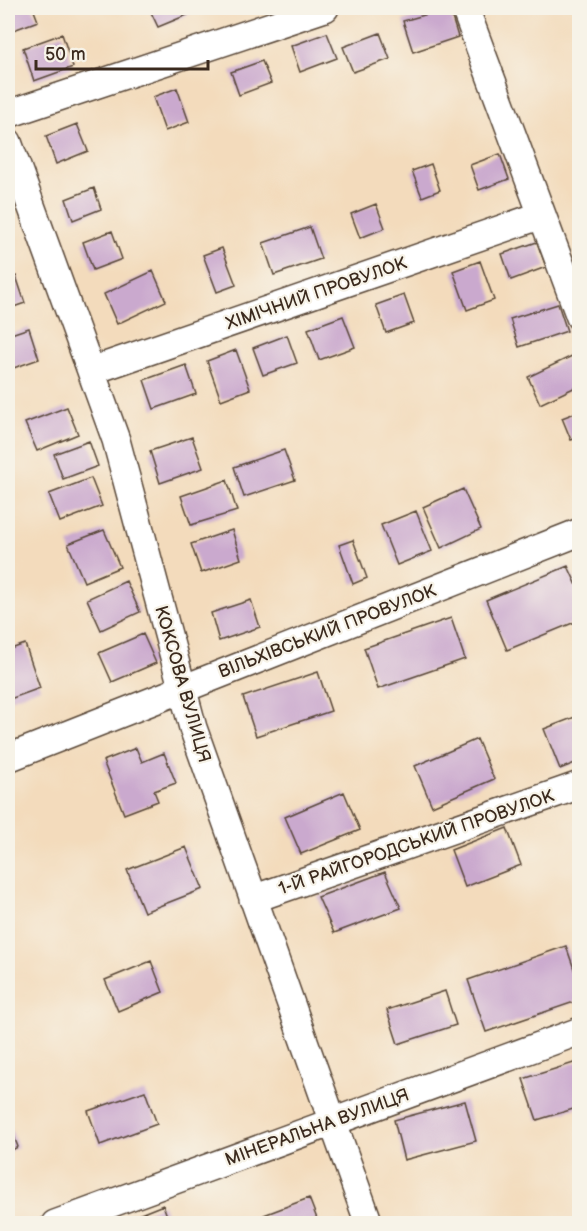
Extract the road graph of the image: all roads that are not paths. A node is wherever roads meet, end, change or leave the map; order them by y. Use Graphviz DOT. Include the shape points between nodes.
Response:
graph roads {
  1 [pos="325,8"];
  2 [pos="465,8"];
  3 [pos="8,114"];
  4 [pos="8,142"];
  5 [pos="542,215"];
  6 [pos="579,317"];
  7 [pos="91,371"];
  8 [pos="579,532"];
  9 [pos="182,688"];
  10 [pos="8,758"];
  11 [pos="579,785"];
  12 [pos="253,899"];
  13 [pos="579,1031"];
  14 [pos="331,1121"];
  15 [pos="55,1224"];
  16 [pos="369,1224"];
  1 -- 3 [label="street"];
  2 -- 5 [label="street"];
  4 -- 7 [label="street, КОКСОВА ВУЛИЦЯ"];
  5 -- 6 [label="street"];
  5 -- 7 [label="street, ХІМІЧНИЙ ПРОВУЛОК"];
  7 -- 9 [label="street, КОКСОВА ВУЛИЦЯ" via="116,440"];
  8 -- 9 [label="street, ВІЛЬХІВСЬКИЙ ПРОВУЛОК"];
  9 -- 10 [label="street, ВІЛЬХІВСЬКИЙ ПРОВУЛОК"];
  9 -- 12 [label="street, КОКСОВА ВУЛИЦЯ"];
  11 -- 12 [label="street, 1-Й РАЙГОРОДСЬКИЙ ПРОВУЛОК"];
  12 -- 14 [label="street, КОКСОВА ВУЛИЦЯ"];
  13 -- 14 [label="street, МІНЕРАЛЬНА ВУЛИЦЯ"];
  14 -- 15 [label="street, МІНЕРАЛЬНА ВУЛИЦЯ"];
  14 -- 16 [label="street, КОКСОВА ВУЛИЦЯ"];
}
